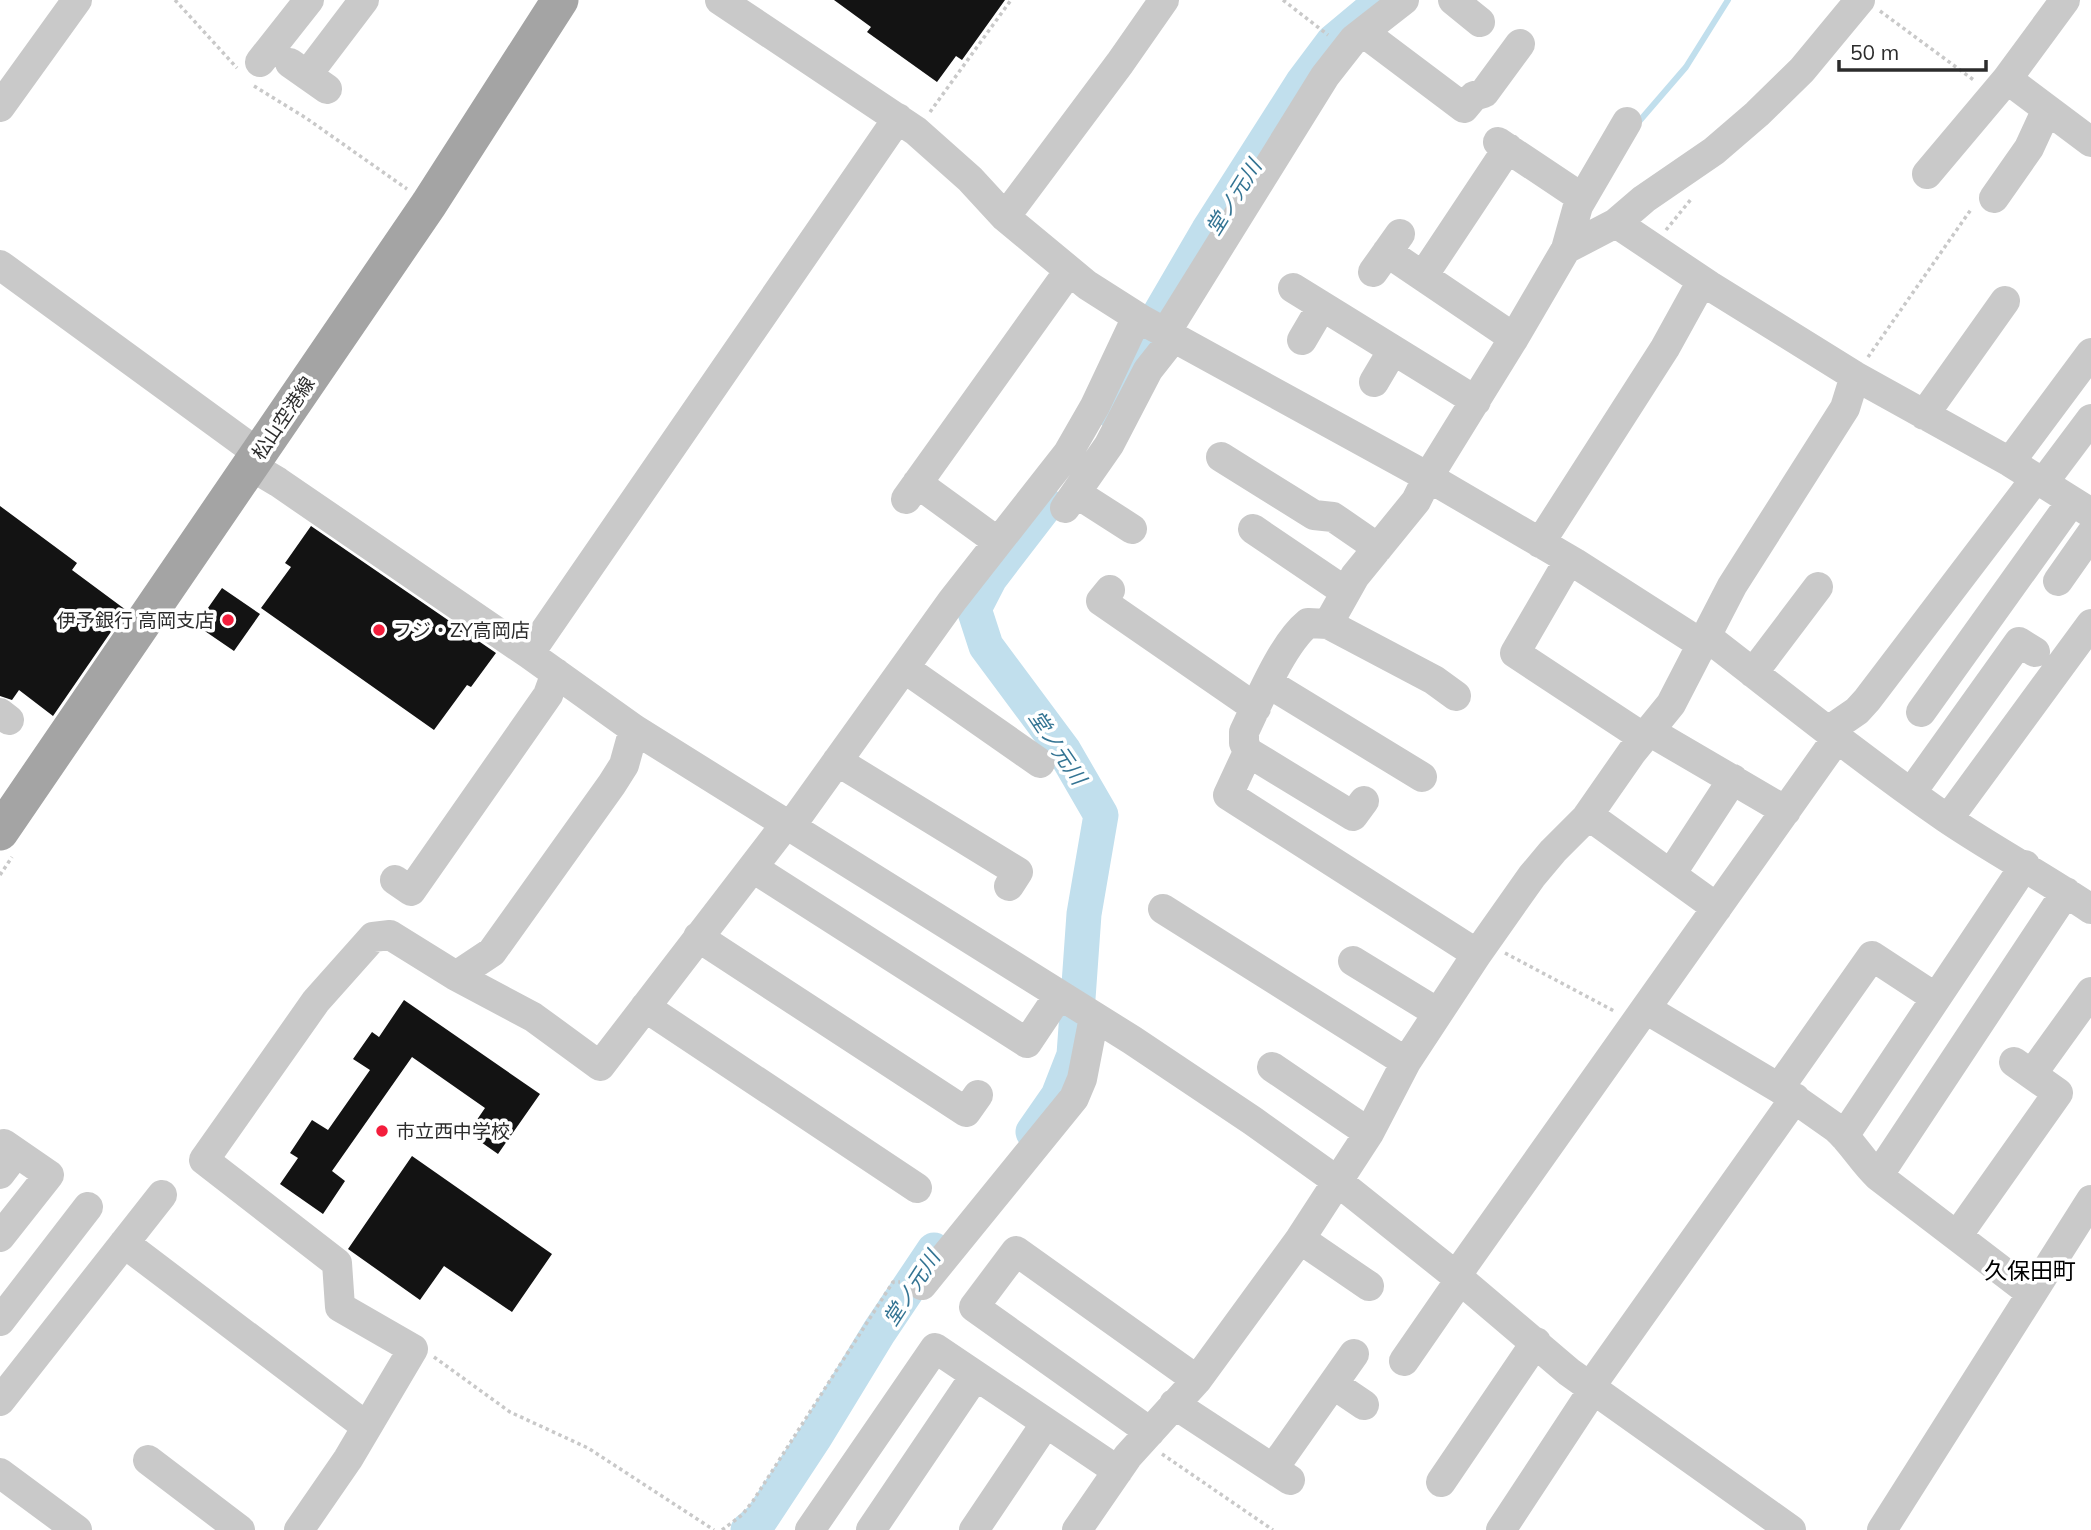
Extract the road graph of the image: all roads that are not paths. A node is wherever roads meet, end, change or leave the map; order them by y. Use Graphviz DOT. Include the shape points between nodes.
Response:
graph roads {
  1 [pos="77,0"];
  2 [pos="309,0"];
  3 [pos="364,0"];
  4 [pos="561,0"];
  5 [pos="720,0"];
  6 [pos="1164,0"];
  7 [pos="1404,0"];
  8 [pos="1453,0"];
  9 [pos="2065,0"];
  10 [pos="1868,4"];
  11 [pos="1480,22"];
  12 [pos="1363,33"];
  13 [pos="1520,44"];
  14 [pos="2000,87"];
  15 [pos="0,107"];
  16 [pos="2047,109"];
  17 [pos="1627,122"];
  18 [pos="907,125"];
  19 [pos="2090,140"];
  20 [pos="1927,174"];
  21 [pos="1582,198"];
  22 [pos="1986,198"];
  23 [pos="1005,217"];
  24 [pos="1616,223"];
  25 [pos="1566,249"];
  26 [pos="1387,252"];
  27 [pos="0,265"];
  28 [pos="1069,271"];
  29 [pos="1423,276"];
  30 [pos="1702,281"];
  31 [pos="1293,288"];
  32 [pos="2005,302"];
  33 [pos="1322,306"];
  34 [pos="1156,327"];
  35 [pos="1514,338"];
  36 [pos="1302,340"];
  37 [pos="1393,350"];
  38 [pos="2091,354"];
  39 [pos="1855,376"];
  40 [pos="1374,382"];
  41 [pos="1476,401"];
  42 [pos="1924,415"];
  43 [pos="2091,419"];
  44 [pos="1222,457"];
  45 [pos="255,460"];
  46 [pos="2010,462"];
  47 [pos="1428,477"];
  48 [pos="2039,481"];
  49 [pos="2082,507"];
  50 [pos="1132,529"];
  51 [pos="1252,529"];
  52 [pos="2091,534"];
  53 [pos="998,542"];
  54 [pos="1540,542"];
  55 [pos="1378,548"];
  56 [pos="1570,560"];
  57 [pos="2058,581"];
  58 [pos="1818,587"];
  59 [pos="1110,590"];
  60 [pos="1346,593"];
  61 [pos="1328,624"];
  62 [pos="2087,636"];
  63 [pos="1705,641"];
  64 [pos="2035,652"];
  65 [pos="529,654"];
  66 [pos="904,668"];
  67 [pos="556,673"];
  68 [pos="1753,673"];
  69 [pos="1262,696"];
  70 [pos="1456,697"];
  71 [pos="1920,712"];
  72 [pos="634,729"];
  73 [pos="1647,734"];
  74 [pos="1833,735"];
  75 [pos="1248,751"];
  76 [pos="837,761"];
  77 [pos="1040,763"];
  78 [pos="1422,777"];
  79 [pos="1733,779"];
  80 [pos="1912,793"];
  81 [pos="1364,801"];
  82 [pos="1786,811"];
  83 [pos="1588,815"];
  84 [pos="1948,819"];
  85 [pos="788,825"];
  86 [pos="0,832"];
  87 [pos="2025,865"];
  88 [pos="753,868"];
  89 [pos="1671,874"];
  90 [pos="395,880"];
  91 [pos="1009,886"];
  92 [pos="2066,892"];
  93 [pos="1717,908"];
  94 [pos="2091,909"];
  95 [pos="1163,910"];
  96 [pos="698,937"];
  97 [pos="1481,948"];
  98 [pos="1353,961"];
  99 [pos="456,976"];
  100 [pos="2091,992"];
  101 [pos="1059,995"];
  102 [pos="1936,998"];
  103 [pos="645,1007"];
  104 [pos="1438,1013"];
  105 [pos="1642,1014"];
  106 [pos="1094,1017"];
  107 [pos="1406,1062"];
  108 [pos="1272,1067"];
  109 [pos="1787,1093"];
  110 [pos="978,1095"];
  111 [pos="1369,1133"];
  112 [pos="1844,1136"];
  113 [pos="7,1157"];
  114 [pos="1878,1175"];
  115 [pos="1337,1181"];
  116 [pos="918,1187"];
  117 [pos="162,1195"];
  118 [pos="2091,1200"];
  119 [pos="87,1207"];
  120 [pos="1957,1236"];
  121 [pos="0,1237"];
  122 [pos="1300,1239"];
  123 [pos="124,1243"];
  124 [pos="1458,1278"];
  125 [pos="910,1284"];
  126 [pos="1369,1286"];
  127 [pos="2031,1293"];
  128 [pos="0,1321"];
  129 [pos="1535,1342"];
  130 [pos="1354,1354"];
  131 [pos="1404,1361"];
  132 [pos="975,1376"];
  133 [pos="1196,1380"];
  134 [pos="1333,1384"];
  135 [pos="1592,1389"];
  136 [pos="0,1401"];
  137 [pos="1174,1404"];
  138 [pos="1364,1405"];
  139 [pos="1046,1423"];
  140 [pos="367,1427"];
  141 [pos="1146,1436"];
  142 [pos="148,1460"];
  143 [pos="1118,1471"];
  144 [pos="0,1473"];
  145 [pos="1441,1482"];
  146 [pos="76,1530"];
  147 [pos="240,1530"];
  148 [pos="299,1530"];
  149 [pos="810,1530"];
  150 [pos="871,1530"];
  151 [pos="974,1530"];
  152 [pos="1077,1530"];
  153 [pos="1501,1530"];
  154 [pos="1791,1530"];
  155 [pos="1882,1530"];
  1 -- 15 [label="street"];
  2 -- 3 [label="street" via="275,66"];
  4 -- 45 [label="main road, 松山空港線" via="429,205"];
  5 -- 18 [label="street"];
  6 -- 23 [label="street"];
  7 -- 12 [label="street"];
  8 -- 11 [label="street"];
  9 -- 14 [label="street"];
  10 -- 24 [label="street" via="1757,114"];
  12 -- 13 [label="street" via="1464,108 1474,96 1484,93"];
  12 -- 34 [label="street" via="1325,76"];
  14 -- 16 [label="street"];
  14 -- 20 [label="street"];
  16 -- 19 [label="street"];
  16 -- 22 [label="street" via="2029,148"];
  17 -- 21 [label="street"];
  18 -- 23 [label="street" via="970,179"];
  18 -- 65 [label="street"];
  21 -- 25 [label="street"];
  21 -- 29 [label="street" via="1503,145"];
  23 -- 28 [label="street"];
  24 -- 25 [label="street"];
  24 -- 30 [label="street"];
  25 -- 35 [label="street"];
  26 -- 29 [label="street"];
  27 -- 45 [label="street"];
  28 -- 34 [label="street"];
  28 -- 53 [label="street" via="912,491"];
  29 -- 35 [label="street"];
  30 -- 39 [label="street"];
  30 -- 54 [label="street" via="1665,348"];
  31 -- 33 [label="street"];
  32 -- 42 [label="street"];
  33 -- 36 [label="street"];
  33 -- 37 [label="street"];
  34 -- 47 [label="street"];
  34 -- 50 [label="street" via="1136,415 1070,501"];
  34 -- 53 [label="street" via="1068,453"];
  35 -- 41 [label="street"];
  37 -- 40 [label="street"];
  37 -- 41 [label="street"];
  38 -- 46 [label="street"];
  39 -- 42 [label="street"];
  39 -- 63 [label="street" via="1846,408 1746,564"];
  41 -- 47 [label="street"];
  42 -- 46 [label="street"];
  43 -- 48 [label="street"];
  44 -- 55 [label="street" via="1314,516 1333,517"];
  45 -- 65 [label="street" via="278,482"];
  45 -- 86 [label="main road, 松山空港線"];
  46 -- 48 [label="street"];
  47 -- 54 [label="street"];
  47 -- 55 [label="street" via="1416,501"];
  48 -- 49 [label="street"];
  48 -- 74 [label="street" via="1867,700"];
  49 -- 71 [label="street"];
  51 -- 60 [label="street"];
  52 -- 57 [label="street"];
  53 -- 66 [label="street"];
  54 -- 56 [label="street"];
  55 -- 60 [label="street"];
  56 -- 63 [label="street"];
  56 -- 73 [label="street" via="1515,653"];
  58 -- 68 [label="street"];
  59 -- 69 [label="street" via="1101,601"];
  60 -- 61 [label="street"];
  61 -- 69 [label="street" via="1308,623 1301,629"];
  61 -- 70 [label="street" via="1434,680"];
  62 -- 84 [label="street"];
  63 -- 68 [label="street"];
  63 -- 73 [label="street" via="1671,704"];
  64 -- 80 [label="street" via="2019,642"];
  65 -- 67 [label="street"];
  66 -- 76 [label="street"];
  66 -- 77 [label="street"];
  67 -- 72 [label="street"];
  67 -- 90 [label="street" via="548,695 411,891"];
  68 -- 74 [label="street"];
  69 -- 75 [label="street" via="1244,732"];
  69 -- 78 [label="street"];
  72 -- 85 [label="street"];
  72 -- 99 [label="street" via="624,765 492,952"];
  73 -- 79 [label="street"];
  73 -- 83 [label="street"];
  74 -- 80 [label="street"];
  74 -- 82 [label="street"];
  75 -- 81 [label="street" via="1353,816"];
  75 -- 97 [label="street" via="1228,795 1369,898"];
  76 -- 85 [label="street"];
  76 -- 91 [label="street" via="1018,872"];
  79 -- 82 [label="street"];
  79 -- 89 [label="street"];
  80 -- 84 [label="street"];
  82 -- 93 [label="street"];
  83 -- 89 [label="street"];
  83 -- 97 [label="street" via="1532,876"];
  84 -- 87 [label="street"];
  85 -- 88 [label="street"];
  85 -- 101 [label="street"];
  87 -- 92 [label="street"];
  87 -- 102 [label="street"];
  88 -- 96 [label="street"];
  88 -- 101 [label="street" via="1027,1043"];
  89 -- 93 [label="street"];
  92 -- 94 [label="street"];
  92 -- 114 [label="street"];
  93 -- 105 [label="street"];
  95 -- 107 [label="street" via="1232,964 1319,997"];
  96 -- 103 [label="street"];
  96 -- 110 [label="street" via="785,982 966,1112"];
  97 -- 104 [label="street"];
  98 -- 104 [label="street"];
  99 -- 103 [label="street" via="533,1017 600,1066"];
  99 -- 140 [label="street" via="390,935 373,937 316,1001 204,1160 337,1264 341,1307 413,1349"];
  100 -- 120 [label="street" via="2060,1012 2023,1068 2058,1093"];
  101 -- 106 [label="street"];
  102 -- 109 [label="street" via="1872,956"];
  102 -- 112 [label="street"];
  103 -- 116 [label="street" via="747,1059 829,1116"];
  104 -- 107 [label="street"];
  105 -- 109 [label="street"];
  105 -- 124 [label="street"];
  106 -- 115 [label="street"];
  106 -- 125 [label="street" via="1083,1079 1074,1098"];
  107 -- 111 [label="street"];
  108 -- 111 [label="street"];
  109 -- 112 [label="street"];
  109 -- 135 [label="street"];
  111 -- 115 [label="street"];
  112 -- 114 [label="street"];
  113 -- 121 [label="street" via="49,1175"];
  114 -- 120 [label="street"];
  115 -- 122 [label="street"];
  115 -- 124 [label="street"];
  117 -- 123 [label="street"];
  118 -- 127 [label="street"];
  119 -- 128 [label="street"];
  120 -- 127 [label="street"];
  122 -- 126 [label="street"];
  122 -- 133 [label="street"];
  123 -- 136 [label="street"];
  123 -- 140 [label="street"];
  124 -- 129 [label="street"];
  124 -- 131 [label="street"];
  127 -- 155 [label="street"];
  129 -- 135 [label="street"];
  129 -- 145 [label="street"];
  130 -- 134 [label="street"];
  132 -- 139 [label="street"];
  132 -- 149 [label="street" via="935,1348"];
  132 -- 150 [label="street"];
  133 -- 137 [label="street"];
  133 -- 141 [label="street" via="1016,1251 974,1307"];
  134 -- 137 [label="street" via="1281,1475"];
  134 -- 138 [label="street"];
  135 -- 153 [label="street"];
  135 -- 154 [label="street"];
  137 -- 141 [label="street"];
  139 -- 143 [label="street"];
  139 -- 151 [label="street"];
  140 -- 148 [label="street"];
  141 -- 143 [label="street"];
  142 -- 147 [label="street"];
  143 -- 152 [label="street"];
  144 -- 146 [label="street"];
}
